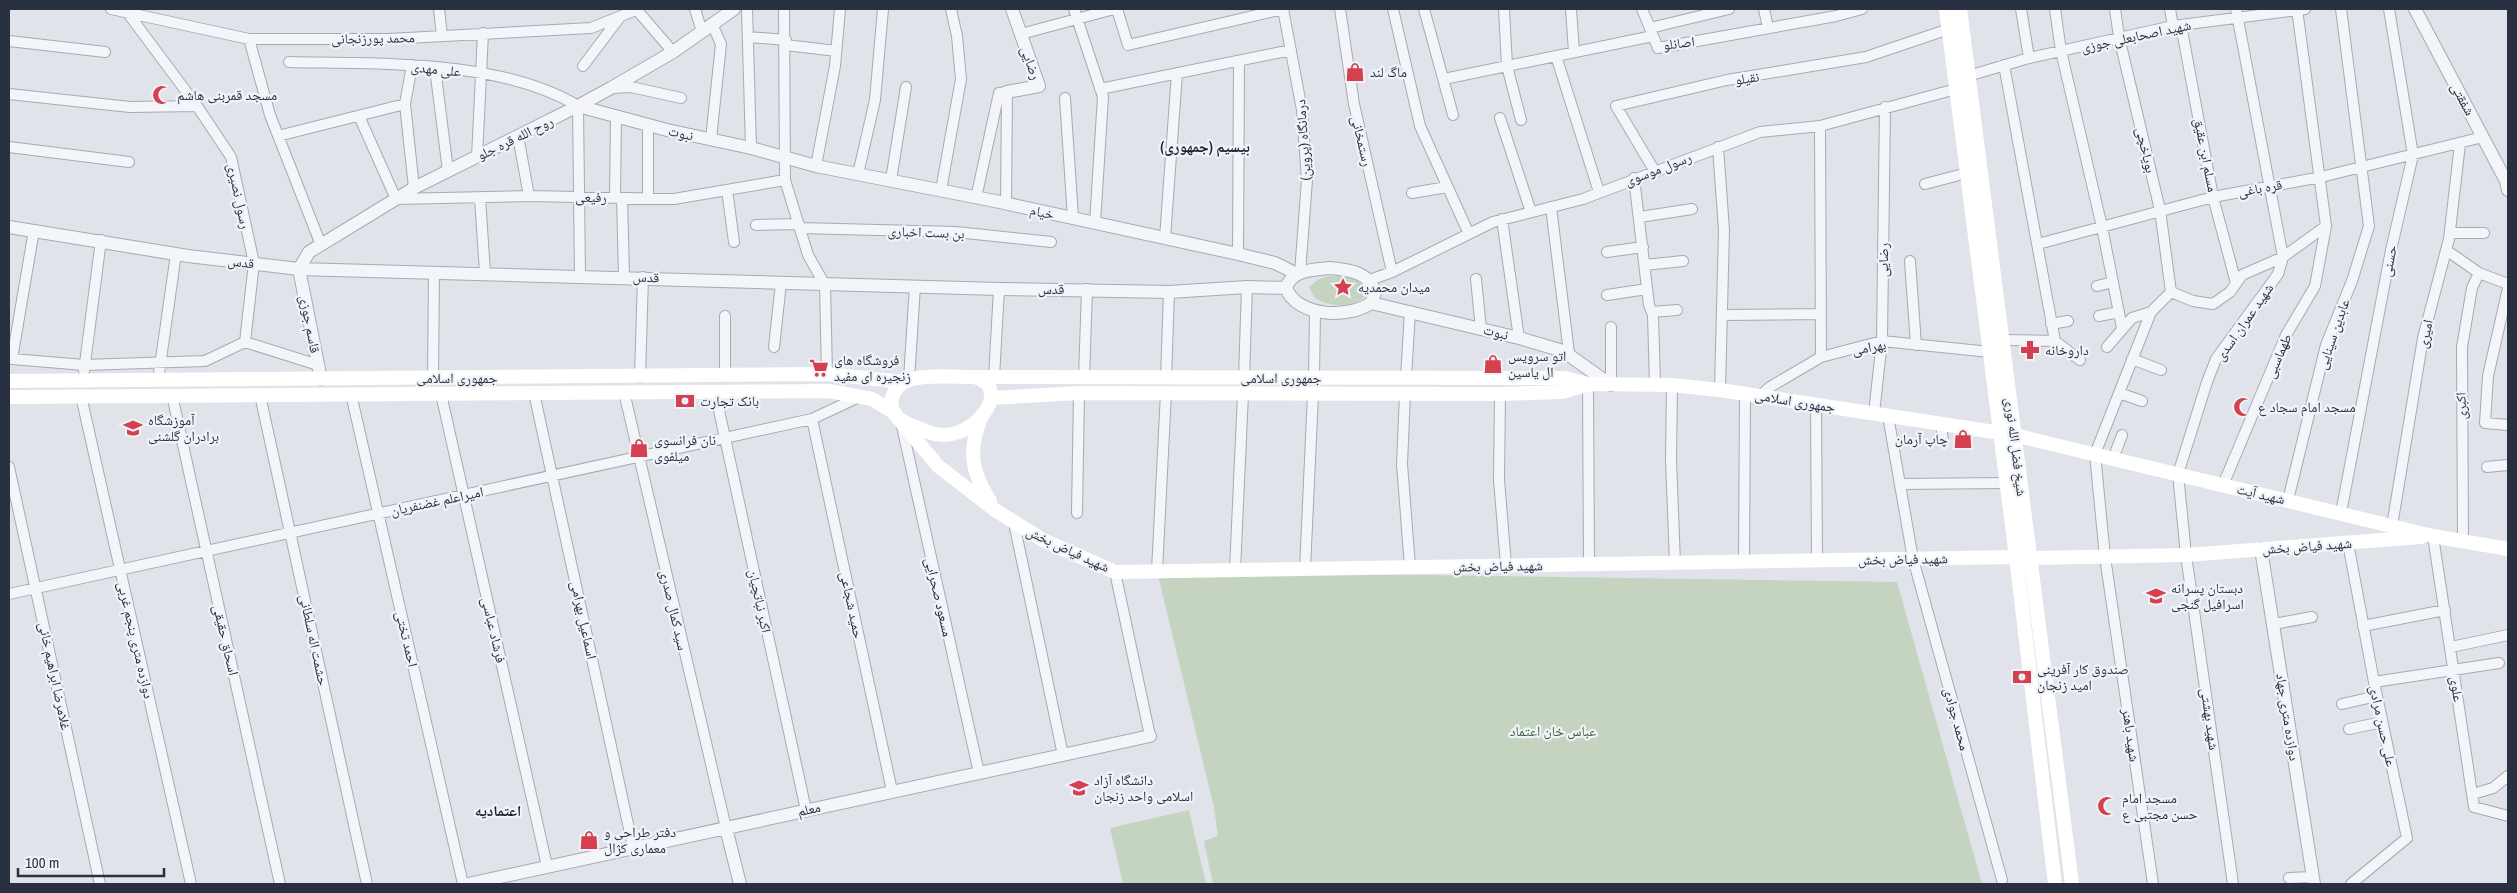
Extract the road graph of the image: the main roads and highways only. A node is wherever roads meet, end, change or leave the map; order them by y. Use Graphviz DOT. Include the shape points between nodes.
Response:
graph roads {
  1 [pos="1946,9"];
  2 [pos="1960,9"];
  3 [pos="974,377"];
  4 [pos="9,381"];
  5 [pos="907,381"];
  6 [pos="1588,384"];
  7 [pos="9,397"];
  8 [pos="991,398"];
  9 [pos="898,417"];
  10 [pos="981,417"];
  11 [pos="2000,432"];
  12 [pos="2014,435"];
  13 [pos="995,510"];
  14 [pos="2433,536"];
  15 [pos="2508,549"];
  16 [pos="2023,558"];
  17 [pos="2054,861"];
  18 [pos="2050,884"];
  19 [pos="2055,884"];
  20 [pos="2072,884"];
  1 -- 11 [label="main road, شیخ فضل الله نوری"];
  2 -- 12 [label="main road, شیخ فضل الله نوری"];
  3 -- 5 [label="main road, جمهوری اسلامی"];
  3 -- 6 [label="main road, جمهوری اسلامی" via="1565,378"];
  3 -- 8 [label="main road" via="989,386"];
  4 -- 5 [label="main road, جمهوری اسلامی" via="827,374"];
  5 -- 9 [label="main road" via="894,391 892,398"];
  6 -- 8 [label="main road, جمهوری اسلامی" via="1562,392 1500,394 1079,393"];
  6 -- 11 [label="main road, جمهوری اسلامی" via="1672,385 1720,390"];
  7 -- 9 [label="main road, جمهوری اسلامی" via="829,391 872,399"];
  8 -- 10 [label="main road"];
  9 -- 10 [label="main road, جمهوری اسلامی" via="932,434 942,435 958,434"];
  9 -- 13 [label="main road, شهید فیاض بخش" via="938,466"];
  10 -- 13 [label="main road" via="972,446 972,462 978,484"];
  11 -- 12 [label="main road, جمهوری اسلامی"];
  11 -- 16 [label="main road, شیخ فضل الله نوری"];
  12 -- 14 [label="main road, شهید آیت"];
  12 -- 16 [label="main road, شیخ فضل الله نوری"];
  13 -- 16 [label="main road, شهید فیاض بخش" via="1043,540 1115,572"];
  14 -- 15 [label="main road, شهید آیت"];
  14 -- 16 [label="main road, شهید فیاض بخش" via="2186,555"];
  16 -- 17 [label="main road, شیخ فضل الله نوری"];
  16 -- 20 [label="main road, شیخ فضل الله نوری"];
  17 -- 18 [label="main road"];
  17 -- 19 [label="main road, شیخ فضل الله نوری"];
}
